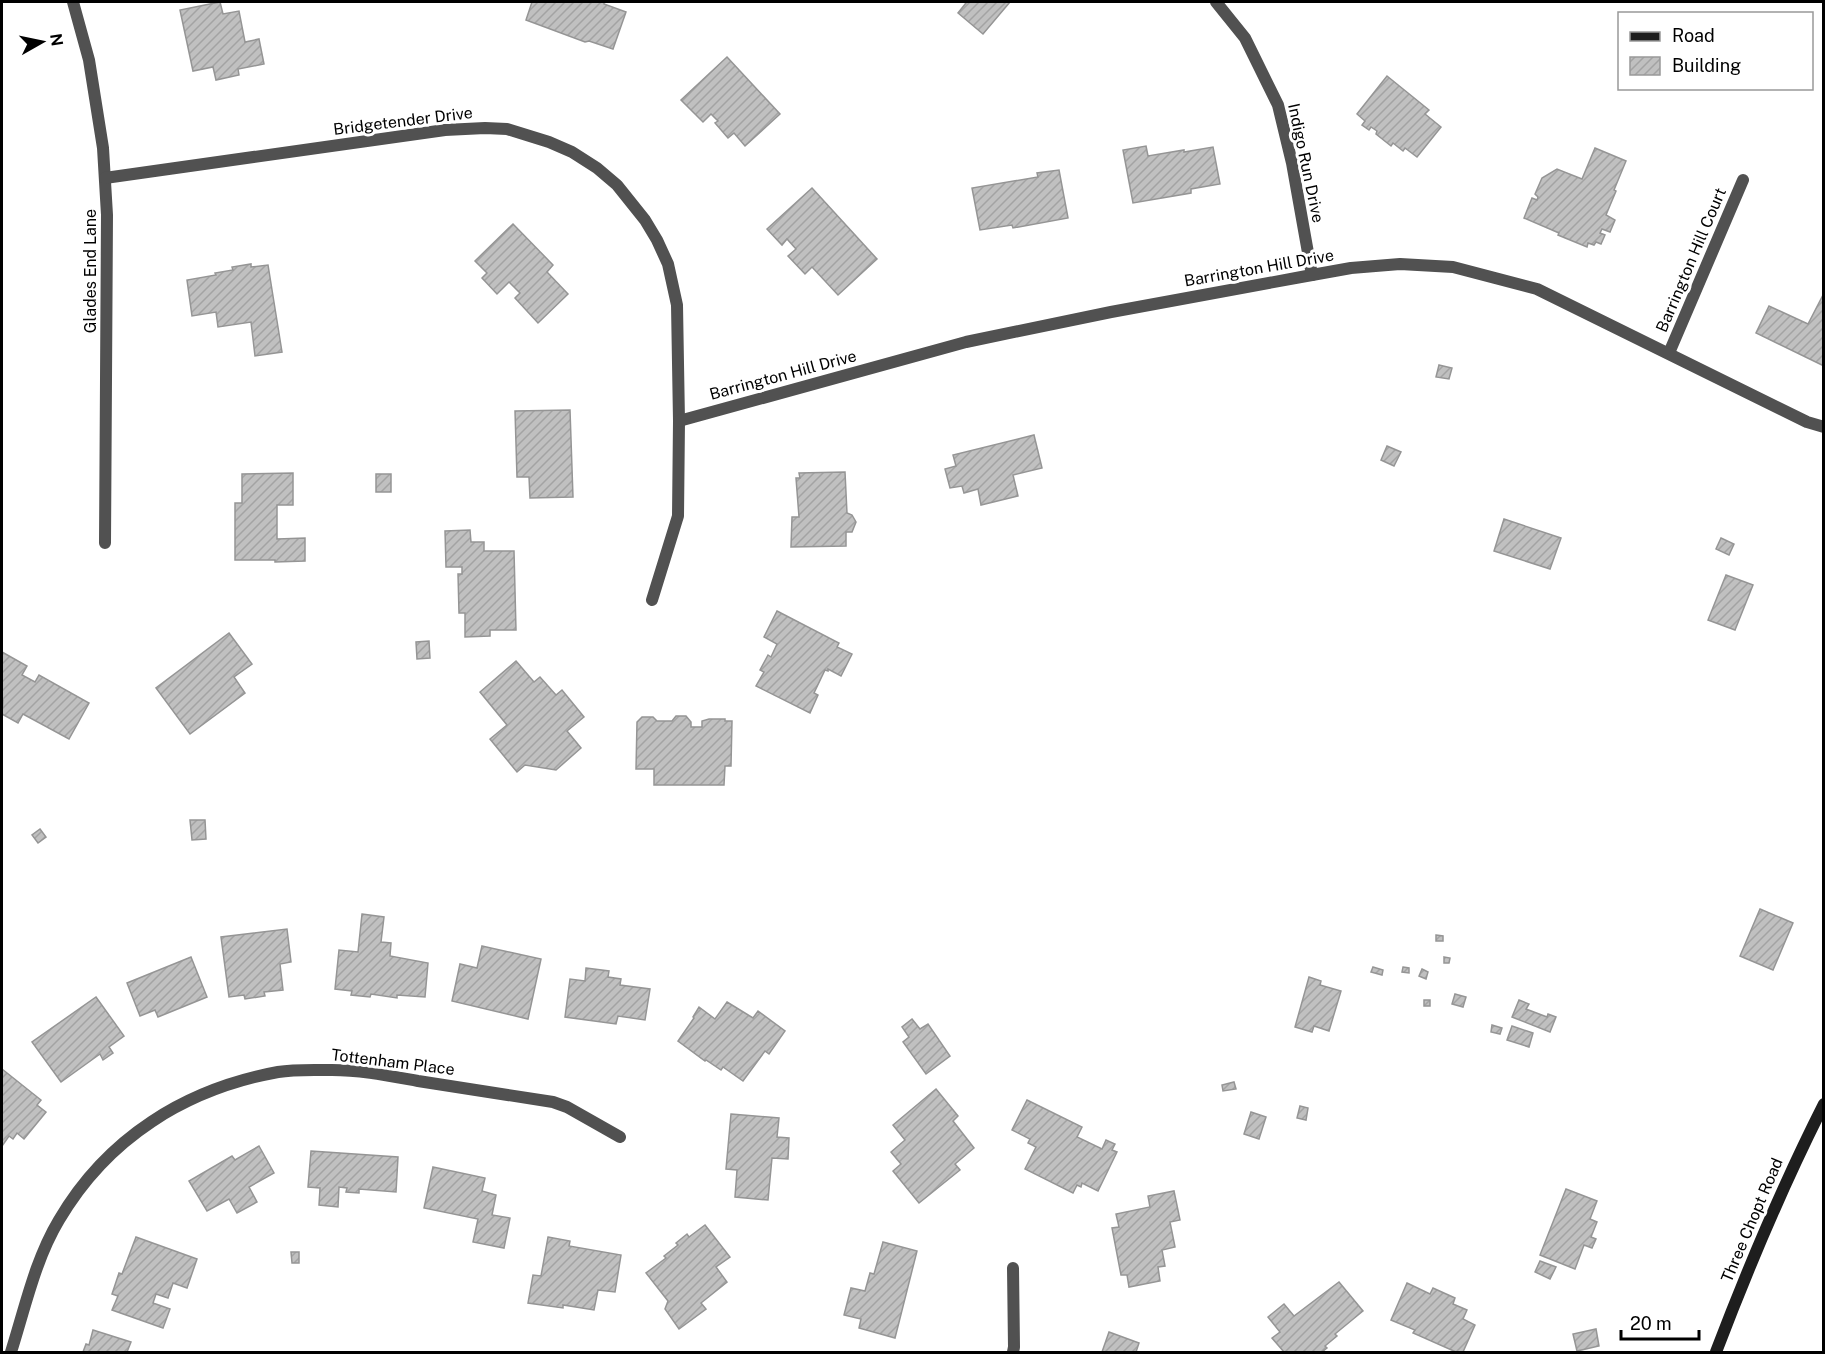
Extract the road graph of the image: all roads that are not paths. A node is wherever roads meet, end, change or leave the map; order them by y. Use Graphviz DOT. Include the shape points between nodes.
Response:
graph roads {
  1 [pos="73,2"];
  2 [pos="1216,2"];
  3 [pos="105,178"];
  4 [pos="1743,180"];
  5 [pos="1312,275"];
  6 [pos="1669,353"];
  7 [pos="679,421"];
  8 [pos="1824,427"];
  9 [pos="105,543"];
  10 [pos="652,600"];
  11 [pos="1824,1104"];
  12 [pos="620,1137"];
  13 [pos="1013,1268"];
  14 [pos="11,1353"];
  15 [pos="1013,1353"];
  16 [pos="1716,1353"];
  1 -- 3 [label="street, Glades End Lane" via="89,60"];
  2 -- 5 [label="street, Indigo Run Drive" via="1245,38 1278,105"];
  3 -- 7 [label="street, Bridgetender Drive" via="445,130 507,129 549,142 572,152 617,184 657,240 668,264 677,305"];
  3 -- 9 [label="street, Glades End Lane"];
  4 -- 6 [label="street, Barrington Hill Court"];
  5 -- 6 [label="street, Barrington Hill Drive" via="1400,264 1453,267 1537,289"];
  5 -- 7 [label="street, Barrington Hill Drive" via="966,342"];
  6 -- 8 [label="street, Barrington Hill Drive"];
  7 -- 10 [label="street, Bridgetender Drive" via="678,516"];
  11 -- 16 [label="main road, Three Chopt Road" via="1763,1235"];
  12 -- 14 [label="street, Tottenham Place" via="553,1102 374,1074 334,1070 280,1072 208,1091 137,1130 81,1188 58,1221 36,1270"];
  13 -- 15 [label="street"];
}
